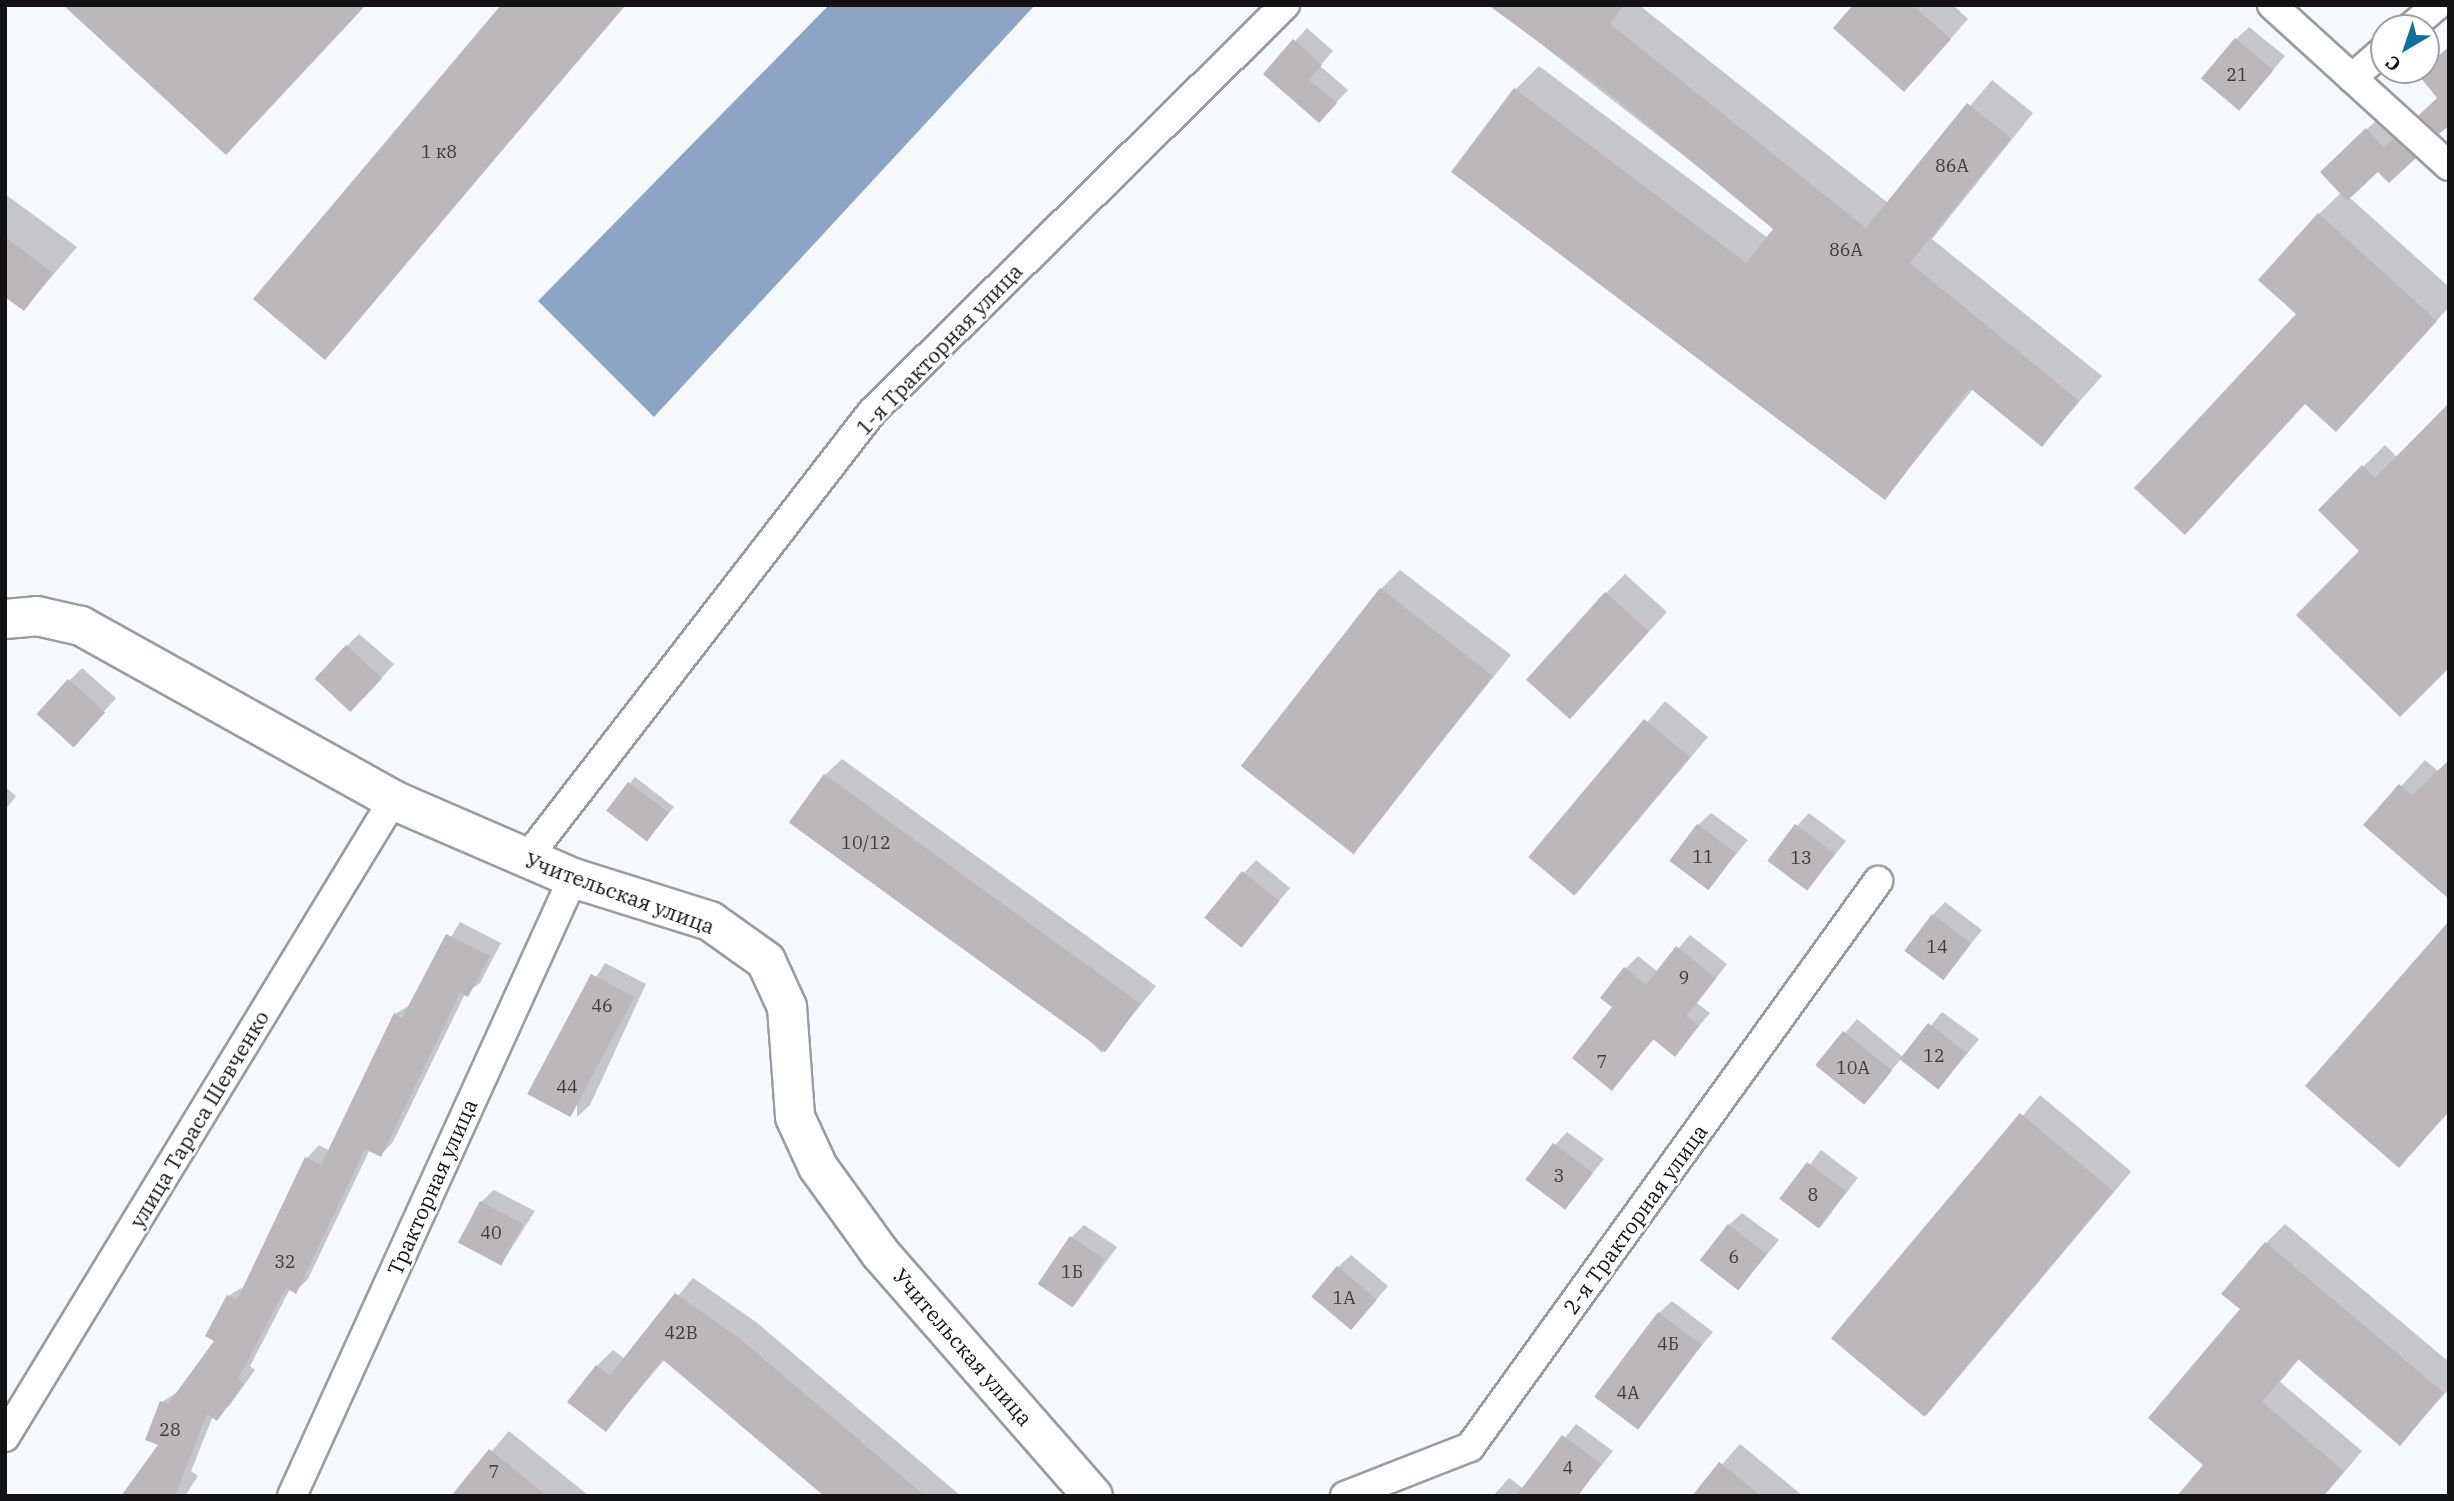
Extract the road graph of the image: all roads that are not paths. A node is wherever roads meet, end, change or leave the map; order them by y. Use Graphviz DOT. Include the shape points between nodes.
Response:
graph roads {
  1 [pos="1285,5"];
  2 [pos="2272,5"];
  3 [pos="2370,62"];
  4 [pos="2352,78"];
  5 [pos="2449,166"];
  6 [pos="5,619"];
  7 [pos="393,800"];
  8 [pos="526,859"];
  9 [pos="573,878"];
  10 [pos="1878,881"];
  11 [pos="5,1437"];
  12 [pos="292,1496"];
  13 [pos="1093,1496"];
  14 [pos="1345,1496"];
  1 -- 8 [label="street, 1-я Тракторная улица" via="872,412"];
  2 -- 4 [label="street"];
  3 -- 4 [label="street"];
  4 -- 5 [label="street"];
  6 -- 7 [label="street, Учительская улица" via="37,616 81,626"];
  7 -- 8 [label="street, Учительская улица"];
  7 -- 11 [label="street, улица Тараса Шевченко"];
  8 -- 9 [label="street, Учительская улица"];
  9 -- 12 [label="street, Тракторная улица"];
  9 -- 13 [label="street, Учительская улица" via="710,921 766,961 787,1007 795,1116 818,1167 880,1252"];
  10 -- 14 [label="street, 2-я Тракторная улица" via="1469,1447"];
}
